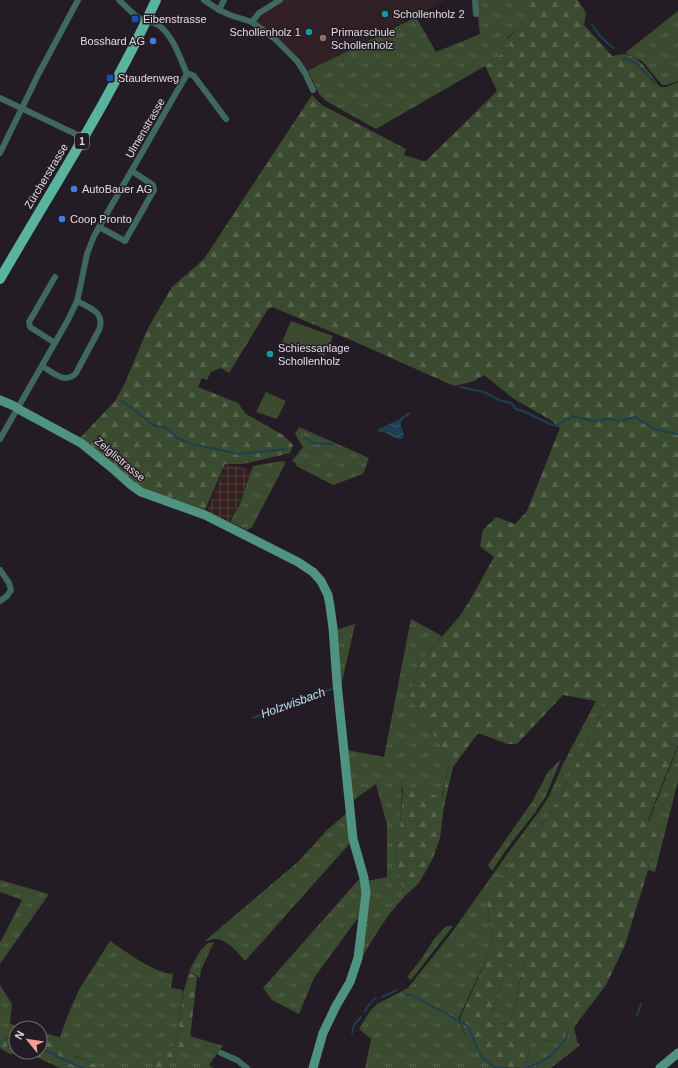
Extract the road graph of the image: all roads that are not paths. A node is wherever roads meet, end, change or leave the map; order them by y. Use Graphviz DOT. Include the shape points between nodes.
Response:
graph roads {
  1 [pos="78,0"];
  2 [pos="119,0"];
  3 [pos="156,0"];
  4 [pos="204,0"];
  5 [pos="224,0"];
  6 [pos="280,0"];
  7 [pos="475,0"];
  8 [pos="219,10"];
  9 [pos="476,14"];
  10 [pos="147,20"];
  11 [pos="252,22"];
  12 [pos="187,74"];
  13 [pos="313,90"];
  14 [pos="0,98"];
  15 [pos="21,108"];
  16 [pos="226,119"];
  17 [pos="84,138"];
  18 [pos="0,152"];
  19 [pos="132,171"];
  20 [pos="99,226"];
  21 [pos="55,277"];
  22 [pos="0,278"];
  23 [pos="77,300"];
  24 [pos="55,343"];
  25 [pos="42,366"];
  26 [pos="0,400"];
  27 [pos="17,408"];
  28 [pos="0,439"];
  29 [pos="0,570"];
  30 [pos="0,601"];
  31 [pos="678,1053"];
  32 [pos="221,1054"];
  33 [pos="247,1068"];
  34 [pos="313,1068"];
  35 [pos="660,1068"];
  1 -- 15 [label="street"];
  2 -- 10 [label="street" via="139,18"];
  3 -- 10 [label="main road, Zürcherstrasse / 1"];
  4 -- 8 [label="street"];
  5 -- 8 [label="street"];
  6 -- 11 [label="street" via="259,13"];
  7 -- 9 [label="street"];
  8 -- 11 [label="street"];
  10 -- 12 [label="street" via="160,27 170,37"];
  10 -- 17 [label="main road, Zürcherstrasse / 1"];
  11 -- 13 [label="street" via="275,39 297,61"];
  12 -- 16 [label="street" via="194,76"];
  12 -- 19 [label="street, Ulmenstrasse"];
  14 -- 15 [label="street"];
  15 -- 17 [label="street"];
  15 -- 18 [label="street"];
  17 -- 22 [label="main road, Zürcherstrasse / 1"];
  19 -- 20 [label="street, Ulmenstrasse"];
  19 -- 20 [label="street, Ulmenstrasse" via="153,185 154,190 125,241"];
  20 -- 23 [label="street, Ulmenstrasse" via="88,254"];
  21 -- 24 [label="street" via="29,322 30,327"];
  23 -- 24 [label="street, Ulmenstrasse"];
  23 -- 25 [label="street" via="98,313 101,320 99,330 73,376 60,377"];
  24 -- 25 [label="street, Ulmenstrasse"];
  25 -- 27 [label="street, Ulmenstrasse"];
  26 -- 27 [label="street, Zelglistrasse"];
  27 -- 28 [label="street, Ulmenstrasse"];
  27 -- 34 [label="street, Zelglistrasse" via="81,443 141,492 205,515 298,562 313,572 328,595 352,839 366,893 358,958 350,982 322,1033"];
  29 -- 30 [label="street" via="11,590"];
  31 -- 35 [label="street"];
  32 -- 33 [label="street" via="237,1060"];
}
